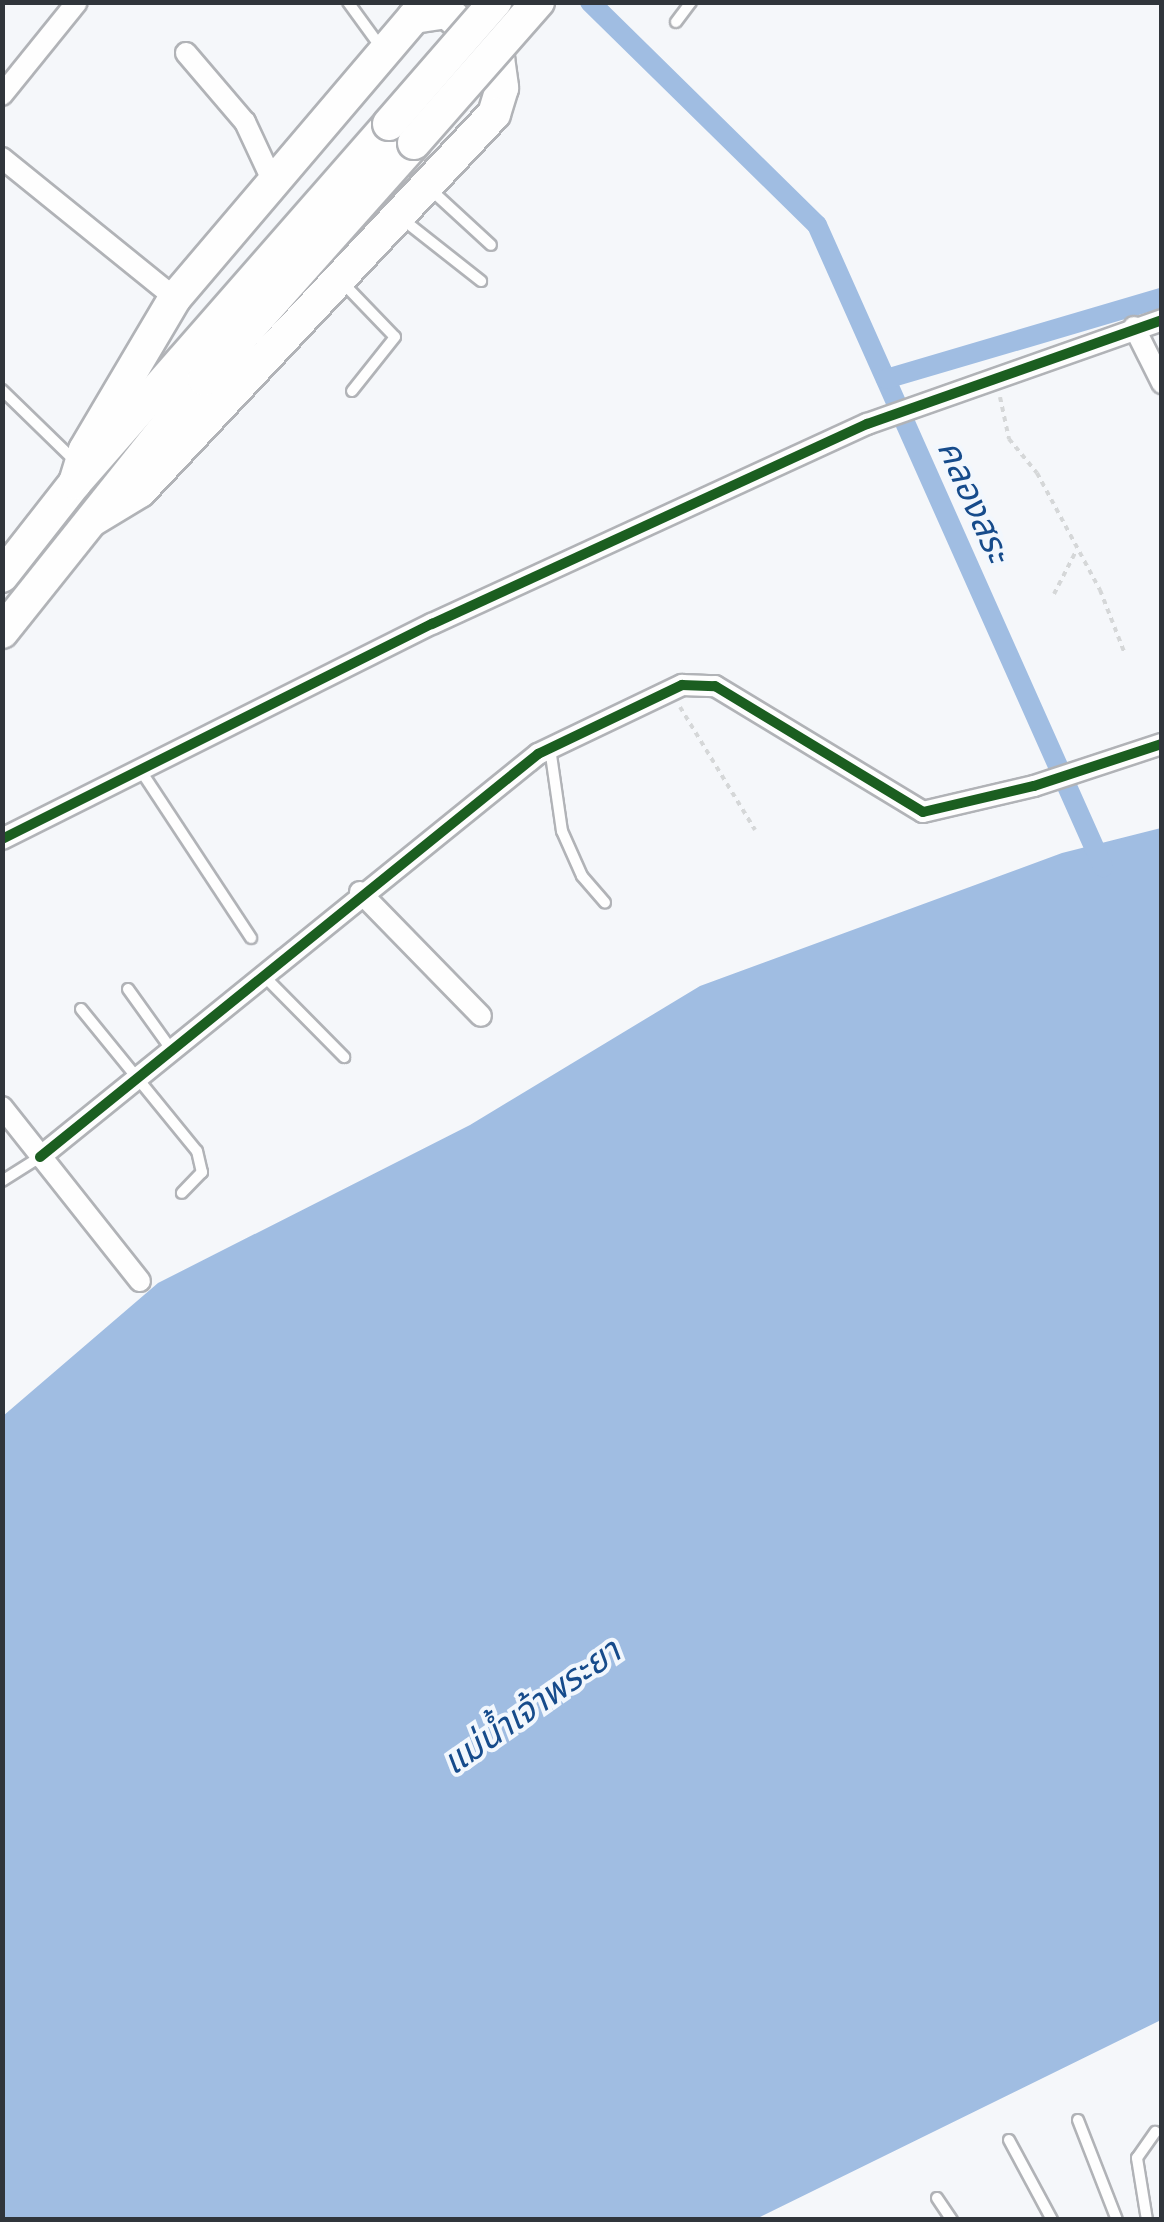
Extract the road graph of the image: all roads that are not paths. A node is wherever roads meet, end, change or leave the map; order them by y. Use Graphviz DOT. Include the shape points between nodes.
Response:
graph roads {
  1 [pos="77,2"];
  2 [pos="348,2"];
  3 [pos="495,2"];
  4 [pos="538,2"];
  5 [pos="691,2"];
  6 [pos="410,10"];
  7 [pos="676,22"];
  8 [pos="385,51"];
  9 [pos="186,53"];
  10 [pos="2,94"];
  11 [pos="401,134"];
  12 [pos="2,158"];
  13 [pos="273,182"];
  14 [pos="428,187"];
  15 [pos="400,218"];
  16 [pos="490,245"];
  17 [pos="341,282"];
  18 [pos="481,282"];
  19 [pos="175,298"];
  20 [pos="1162,320"];
  21 [pos="1134,327"];
  22 [pos="1162,383"];
  23 [pos="2,390"];
  24 [pos="352,391"];
  25 [pos="77,474"];
  26 [pos="92,520"];
  27 [pos="5,567"];
  28 [pos="2,632"];
  29 [pos="1162,744"];
  30 [pos="550,747"];
  31 [pos="141,770"];
  32 [pos="2,839"];
  33 [pos="360,892"];
  34 [pos="605,902"];
  35 [pos="252,938"];
  36 [pos="262,974"];
  37 [pos="128,990"];
  38 [pos="80,1009"];
  39 [pos="482,1016"];
  40 [pos="171,1048"];
  41 [pos="344,1057"];
  42 [pos="133,1080"];
  43 [pos="2,1107"];
  44 [pos="40,1157"];
  45 [pos="2,1181"];
  46 [pos="182,1194"];
  47 [pos="140,1281"];
  48 [pos="1078,2120"];
  49 [pos="1155,2132"];
  50 [pos="1009,2140"];
  51 [pos="937,2198"];
  52 [pos="952,2220"];
  53 [pos="1052,2220"];
  54 [pos="1117,2220"];
  55 [pos="1147,2220"];
  1 -- 10 [label="street"];
  2 -- 8 [label="lane"];
  3 -- 11 [label="main road, bridge"];
  4 -- 11 [label="main road, bridge"];
  5 -- 7 [label="lane"];
  6 -- 8 [label="main road"];
  6 -- 14 [label="main road" via="447,12 498,58 502,88 494,114"];
  8 -- 13 [label="main road"];
  9 -- 13 [label="street" via="245,122"];
  11 -- 25 [label="main road"];
  11 -- 26 [label="main road"];
  12 -- 19 [label="street"];
  13 -- 19 [label="main road"];
  14 -- 15 [label="main road"];
  14 -- 16 [label="lane"];
  15 -- 17 [label="main road"];
  15 -- 18 [label="lane"];
  17 -- 24 [label="lane" via="395,337"];
  17 -- 26 [label="main road" via="140,492"];
  19 -- 25 [label="main road"];
  20 -- 21 [label="street"];
  21 -- 22 [label="street"];
  21 -- 31 [label="street" via="867,424 432,624"];
  23 -- 25 [label="lane"];
  25 -- 27 [label="main road"];
  26 -- 28 [label="main road"];
  29 -- 30 [label="street" via="1034,786 923,812 716,686 670,690"];
  30 -- 33 [label="street"];
  30 -- 34 [label="lane" via="562,831 582,876"];
  31 -- 32 [label="street"];
  31 -- 35 [label="lane"];
  33 -- 36 [label="street"];
  33 -- 39 [label="street"];
  36 -- 40 [label="street"];
  36 -- 41 [label="lane"];
  37 -- 40 [label="lane"];
  38 -- 42 [label="lane"];
  40 -- 42 [label="street"];
  42 -- 44 [label="street"];
  42 -- 46 [label="lane" via="201,1160 202,1172"];
  43 -- 44 [label="street"];
  44 -- 45 [label="lane"];
  44 -- 47 [label="street"];
  48 -- 54 [label="lane"];
  49 -- 55 [label="lane" via="1138,2158"];
  50 -- 53 [label="lane"];
  51 -- 52 [label="lane"];
}
